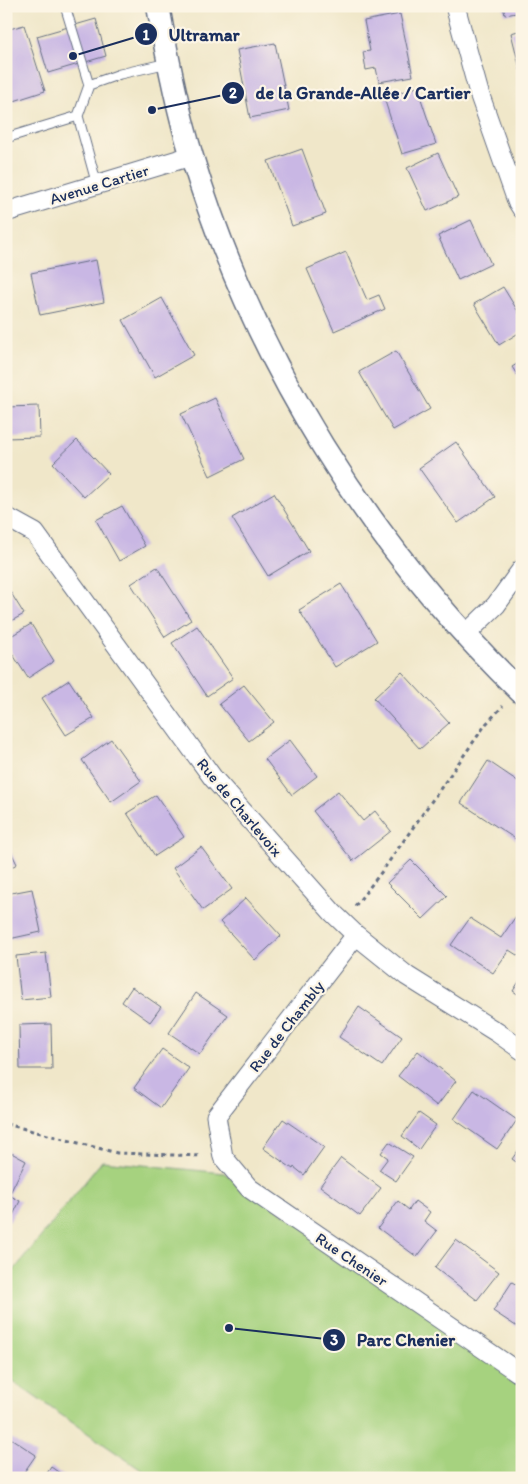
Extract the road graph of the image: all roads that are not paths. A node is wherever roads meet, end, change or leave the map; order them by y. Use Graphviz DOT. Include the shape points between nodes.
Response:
graph roads {
  1 [pos="64,6"];
  2 [pos="158,6"];
  3 [pos="455,6"];
  4 [pos="169,63"];
  5 [pos="89,85"];
  6 [pos="78,116"];
  7 [pos="6,138"];
  8 [pos="191,156"];
  9 [pos="97,184"];
  10 [pos="522,209"];
  11 [pos="6,212"];
  12 [pos="6,517"];
  13 [pos="522,568"];
  14 [pos="465,635"];
  15 [pos="522,693"];
  16 [pos="356,935"];
  17 [pos="522,1050"];
  18 [pos="223,1157"];
  19 [pos="522,1375"];
  1 -- 5 [label="lane"];
  2 -- 4 [label="street"];
  3 -- 10 [label="street" via="479,93"];
  4 -- 5 [label="lane"];
  4 -- 8 [label="street"];
  5 -- 6 [label="lane"];
  6 -- 7 [label="lane"];
  6 -- 9 [label="lane"];
  8 -- 9 [label="street, Avenue Cartier"];
  8 -- 14 [label="street" via="221,243 250,310 306,419 384,538"];
  9 -- 11 [label="street, Avenue Cartier"];
  12 -- 16 [label="street, Rue de Charlevoix" via="35,533 213,778 326,906"];
  13 -- 14 [label="street" via="496,605"];
  14 -- 15 [label="street"];
  16 -- 17 [label="street, Rue de Charlevoix" via="407,976"];
  16 -- 18 [label="street, Rue de Chambly" via="216,1116"];
  18 -- 19 [label="street, Rue Chenier" via="249,1188"];
}
